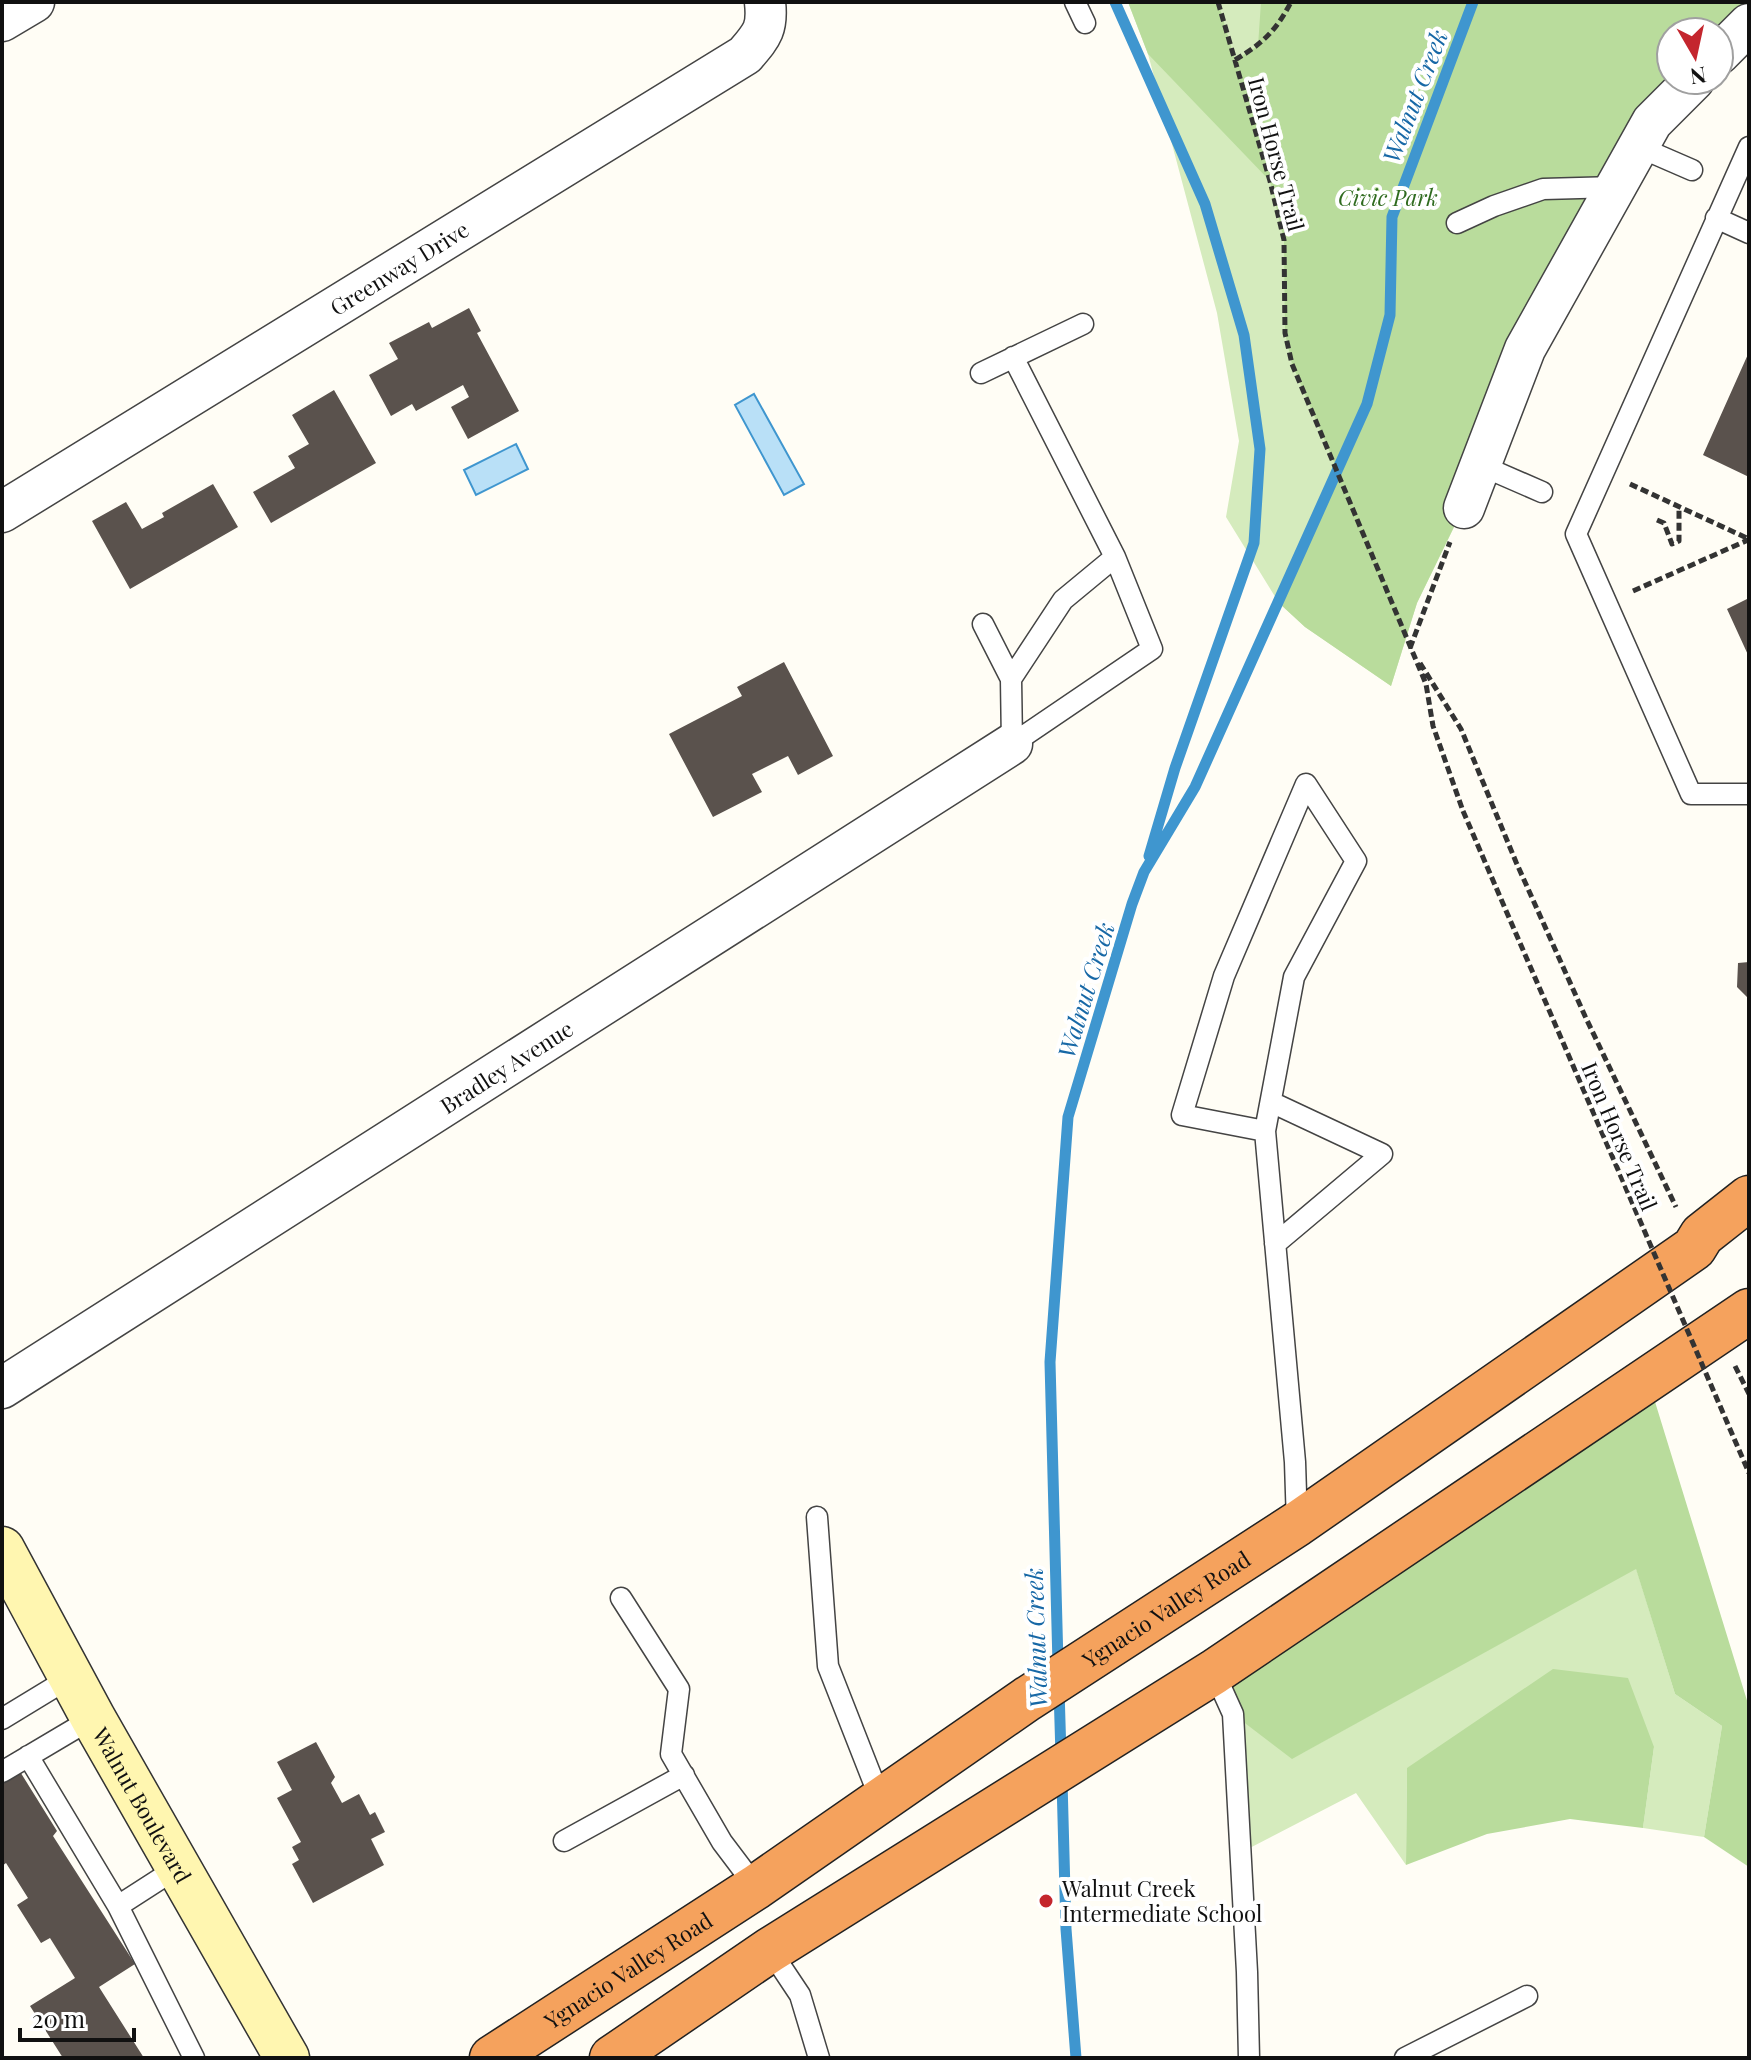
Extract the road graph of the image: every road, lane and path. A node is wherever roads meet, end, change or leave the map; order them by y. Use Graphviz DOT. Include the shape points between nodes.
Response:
graph roads {
  1 [pos="34,2"];
  2 [pos="765,2"];
  3 [pos="1075,2"];
  4 [pos="1218,2"];
  5 [pos="1291,2"];
  6 [pos="2,21"];
  7 [pos="1085,23"];
  8 [pos="1235,60"];
  9 [pos="1678,96"];
  10 [pos="1639,147"];
  11 [pos="1749,147"];
  12 [pos="1692,170"];
  13 [pos="1616,187"];
  14 [pos="1716,218"];
  15 [pos="1457,223"];
  16 [pos="1749,233"];
  17 [pos="1083,324"];
  18 [pos="1013,357"];
  19 [pos="981,373"];
  20 [pos="1480,465"];
  21 [pos="1604,472"];
  22 [pos="1542,492"];
  23 [pos="1679,507"];
  24 [pos="1464,508"];
  25 [pos="2,512"];
  26 [pos="1657,520"];
  27 [pos="1749,539"];
  28 [pos="1115,557"];
  29 [pos="1606,603"];
  30 [pos="983,624"];
  31 [pos="1409,646"];
  32 [pos="1011,679"];
  33 [pos="1012,744"];
  34 [pos="1749,794"];
  35 [pos="1271,1102"];
  36 [pos="1265,1131"];
  37 [pos="1749,1198"];
  38 [pos="1275,1244"];
  39 [pos="1694,1248"];
  40 [pos="1749,1311"];
  41 [pos="2,1388"];
  42 [pos="1749,1473"];
  43 [pos="817,1517"];
  44 [pos="1297,1524"];
  45 [pos="2,1549"];
  46 [pos="621,1598"];
  47 [pos="1214,1672"];
  48 [pos="71,1677"];
  49 [pos="93,1718"];
  50 [pos="2,1719"];
  51 [pos="28,1756"];
  52 [pos="2,1772"];
  53 [pos="684,1775"];
  54 [pos="881,1801"];
  55 [pos="564,1841"];
  56 [pos="177,1868"];
  57 [pos="756,1887"];
  58 [pos="118,1906"];
  59 [pos="770,1950"];
  60 [pos="1527,1996"];
  61 [pos="194,2058"];
  62 [pos="287,2058"];
  63 [pos="492,2058"];
  64 [pos="612,2058"];
  65 [pos="819,2058"];
  66 [pos="1249,2058"];
  67 [pos="1405,2058"];
  1 -- 6 [label="street"];
  2 -- 25 [label="street, Greenway Drive" via="767,20 761,36 745,55"];
  3 -- 7 [label="lane"];
  4 -- 8 [label="path, Iron Horse Trail"];
  5 -- 8 [label="path" via="1279,26"];
  8 -- 31 [label="path, Iron Horse Trail" via="1284,240 1285,333 1292,364"];
  9 -- 10 [label="street" via="1652,122"];
  10 -- 12 [label="lane"];
  10 -- 13 [label="street"];
  11 -- 14 [label="lane"];
  13 -- 15 [label="lane" via="1543,189"];
  13 -- 20 [label="street" via="1525,349"];
  14 -- 16 [label="lane"];
  14 -- 21 [label="lane"];
  17 -- 18 [label="lane"];
  18 -- 19 [label="lane"];
  18 -- 28 [label="lane"];
  20 -- 22 [label="lane"];
  20 -- 24 [label="street"];
  21 -- 23 [label="path"];
  21 -- 29 [label="lane" via="1576,534"];
  23 -- 26 [label="path" via="1679,541 1672,544 1664,523"];
  23 -- 27 [label="path"];
  24 -- 31 [label="path"];
  27 -- 29 [label="path"];
  28 -- 32 [label="lane" via="1063,600"];
  28 -- 33 [label="lane" via="1152,649"];
  29 -- 34 [label="lane" via="1691,794"];
  30 -- 32 [label="lane"];
  31 -- 39 [label="path" via="1461,729 1585,1016"];
  31 -- 42 [label="path, Iron Horse Trail, bridge" via="1426,684 1433,726 1463,811"];
  32 -- 33 [label="lane"];
  33 -- 41 [label="street, Bradley Avenue"];
  35 -- 36 [label="lane"];
  35 -- 36 [label="lane" via="1294,977 1356,861 1306,784 1224,976 1182,1115"];
  35 -- 38 [label="lane" via="1382,1154"];
  36 -- 38 [label="lane"];
  37 -- 39 [label="highway, Ygnacio Valley Road" via="1702,1235"];
  38 -- 44 [label="lane"];
  39 -- 44 [label="highway, Ygnacio Valley Road"];
  40 -- 47 [label="highway"];
  43 -- 54 [label="lane" via="828,1666"];
  44 -- 54 [label="highway, Ygnacio Valley Road"];
  45 -- 48 [label="street, Walnut Boulevard"];
  46 -- 53 [label="lane" via="679,1689 671,1754"];
  47 -- 59 [label="highway"];
  47 -- 66 [label="lane" via="1233,1714"];
  48 -- 49 [label="street, Walnut Boulevard"];
  48 -- 50 [label="lane"];
  49 -- 51 [label="lane"];
  49 -- 56 [label="street, Walnut Boulevard"];
  51 -- 52 [label="lane"];
  51 -- 58 [label="lane"];
  53 -- 55 [label="lane"];
  53 -- 57 [label="lane" via="722,1842"];
  54 -- 57 [label="highway, Ygnacio Valley Road"];
  56 -- 58 [label="lane"];
  56 -- 62 [label="street, Walnut Boulevard"];
  57 -- 63 [label="highway, Ygnacio Valley Road"];
  58 -- 61 [label="lane"];
  59 -- 64 [label="highway"];
  59 -- 65 [label="lane" via="800,1995"];
  60 -- 67 [label="lane"];
}
